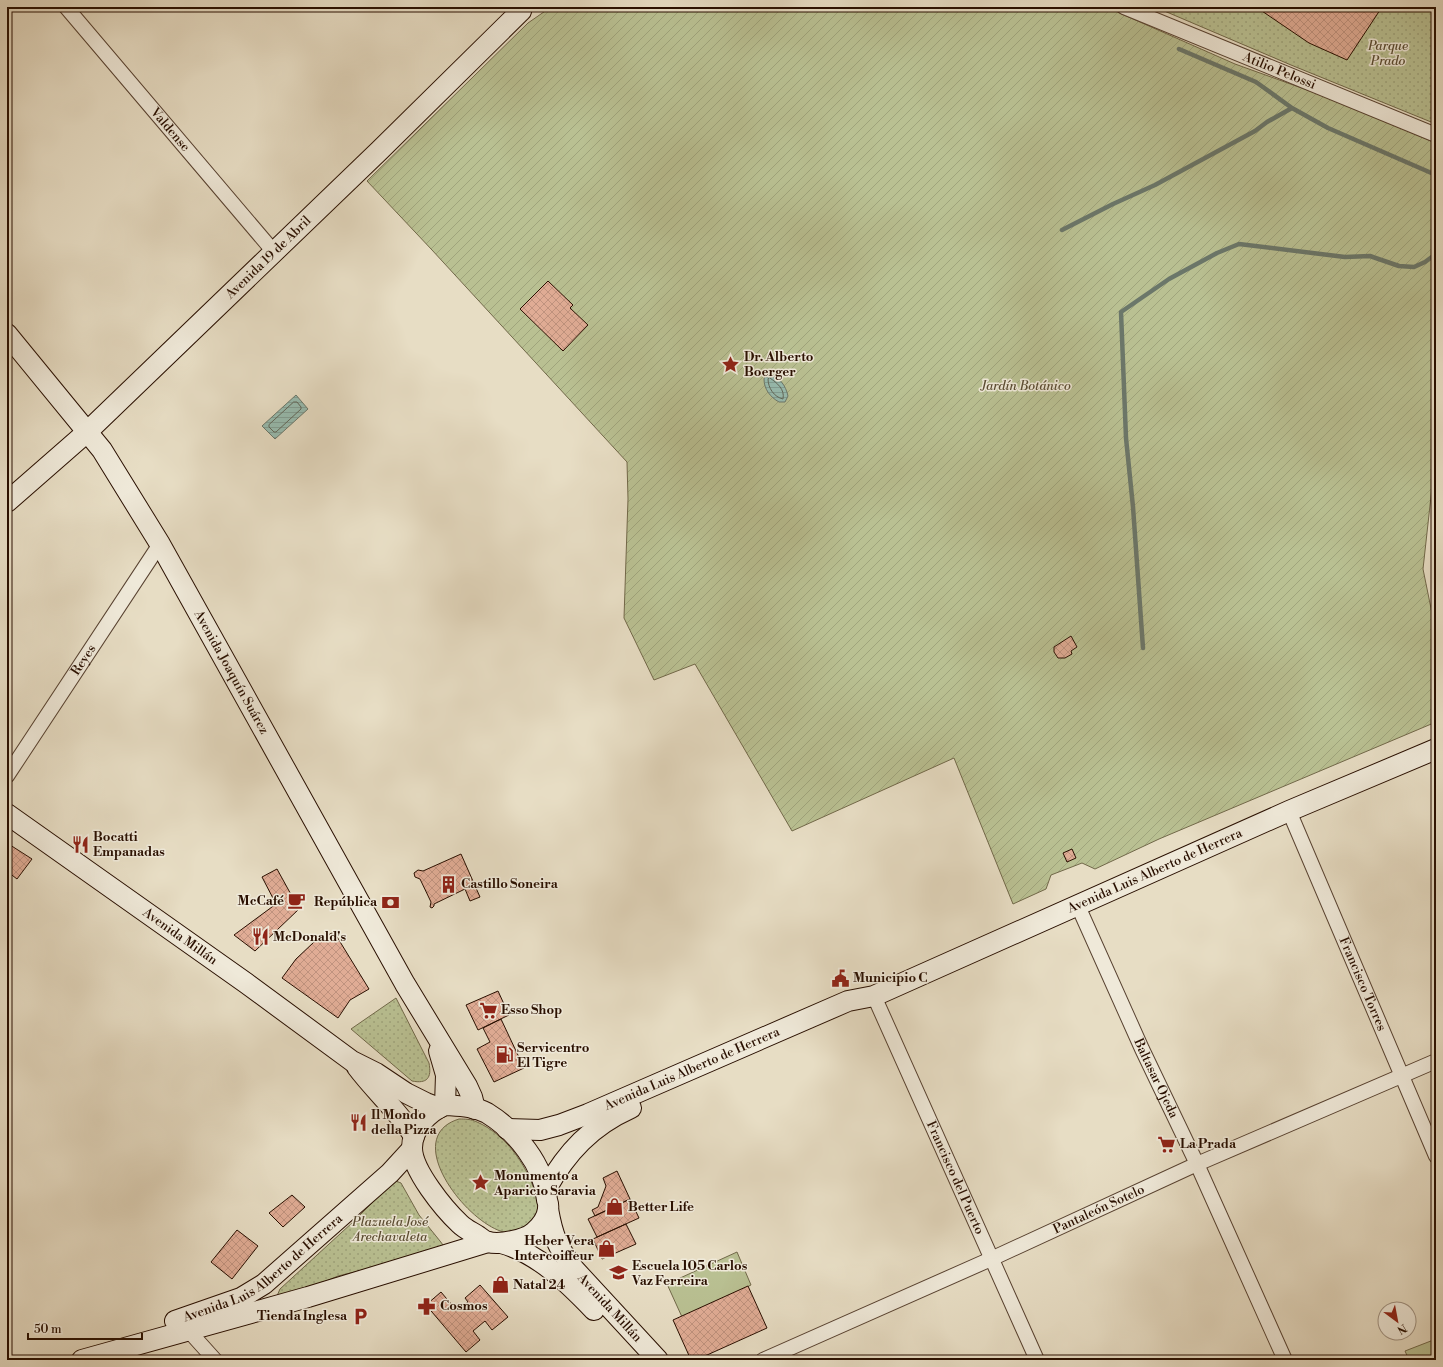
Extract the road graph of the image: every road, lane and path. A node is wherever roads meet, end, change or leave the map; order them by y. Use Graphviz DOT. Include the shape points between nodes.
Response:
graph roads {
  1 [pos="66,7"];
  2 [pos="1124,7"];
  3 [pos="522,8"];
  4 [pos="1436,135"];
  5 [pos="274,252"];
  6 [pos="7,334"];
  7 [pos="87,432"];
  8 [pos="7,502"];
  9 [pos="160,544"];
  10 [pos="1436,749"];
  11 [pos="7,776"];
  12 [pos="1289,811"];
  13 [pos="7,814"];
  14 [pos="1078,906"];
  15 [pos="874,996"];
  16 [pos="430,1026"];
  17 [pos="352,1061"];
  18 [pos="1436,1061"];
  19 [pos="1401,1076"];
  20 [pos="442,1107"];
  21 [pos="475,1109"];
  22 [pos="507,1129"];
  23 [pos="413,1142"];
  24 [pos="1436,1156"];
  25 [pos="1197,1164"];
  26 [pos="547,1199"];
  27 [pos="330,1226"];
  28 [pos="494,1242"];
  29 [pos="991,1258"];
  30 [pos="275,1306"];
  31 [pos="188,1330"];
  32 [pos="67,1360"];
  33 [pos="82,1360"];
  34 [pos="215,1360"];
  35 [pos="639,1360"];
  36 [pos="658,1360"];
  37 [pos="763,1360"];
  38 [pos="1037,1360"];
  39 [pos="1285,1360"];
  1 -- 5 [label="street, Valdense"];
  2 -- 4 [label="street, Atilio Pelossi"];
  3 -- 5 [label="street, Avenida 19 de Abril"];
  5 -- 7 [label="street, Avenida 19 de Abril"];
  6 -- 7 [label="street, Avenida Joaquín Suárez"];
  7 -- 8 [label="street, Avenida 19 de Abril"];
  7 -- 9 [label="street, Avenida Joaquín Suárez" via="102,450"];
  9 -- 11 [label="street, Reyes"];
  9 -- 16 [label="street, Avenida Joaquín Suárez"];
  10 -- 12 [label="street, Avenida Luis Alberto de Herrera"];
  12 -- 14 [label="street, Avenida Luis Alberto de Herrera"];
  12 -- 19 [label="street, Francisco Torres"];
  13 -- 17 [label="street, Avenida Millán"];
  14 -- 15 [label="street, Avenida Luis Alberto de Herrera"];
  14 -- 25 [label="street, Baltasar Ojeda"];
  15 -- 22 [label="street, Avenida Luis Alberto de Herrera" via="848,1001 559,1125 540,1130"];
  15 -- 26 [label="street, Avenida Luis Alberto de Herrera" via="854,1011 615,1116 588,1134 568,1155 556,1172"];
  15 -- 29 [label="street, Francisco del Puerto"];
  16 -- 20 [label="street, Avenida Joaquín Suárez" via="446,1075"];
  16 -- 21 [label="street, Avenida Joaquín Suárez" via="467,1086"];
  17 -- 20 [label="street, Avenida Millán" via="406,1093 426,1103"];
  17 -- 23 [label="street, Avenida Millán" via="406,1123"];
  18 -- 19 [label="street, Pantaleón Sotelo"];
  19 -- 24 [label="street, Francisco Torres"];
  19 -- 25 [label="street, Pantaleón Sotelo"];
  20 -- 21 [label="street" via="465,1106"];
  20 -- 23 [label="street" via="424,1119"];
  21 -- 22 [label="street" via="487,1113"];
  22 -- 26 [label="street" via="536,1164"];
  23 -- 27 [label="street, Avenida Luis Alberto de Herrera" via="390,1173"];
  23 -- 28 [label="street" via="413,1156 421,1174 446,1209 461,1225"];
  25 -- 29 [label="street, Pantaleón Sotelo"];
  25 -- 39 [label="street, Baltasar Ojeda"];
  26 -- 28 [label="street" via="543,1223 533,1233 522,1239"];
  26 -- 36 [label="street, Avenida Millán" via="554,1238 574,1269"];
  27 -- 30 [label="street" via="309,1256 273,1293"];
  27 -- 32 [label="street, Avenida Luis Alberto de Herrera" via="264,1284 241,1298"];
  28 -- 30 [label="street, Avenida Luis Alberto de Herrera"];
  28 -- 35 [label="street, Avenida Millán" via="514,1246 526,1252 573,1288"];
  29 -- 37 [label="street, Pantaleón Sotelo"];
  29 -- 38 [label="street, Francisco del Puerto"];
  30 -- 31 [label="street, Avenida Luis Alberto de Herrera"];
  31 -- 33 [label="street, Avenida Luis Alberto de Herrera"];
  31 -- 34 [label="street"];
}
